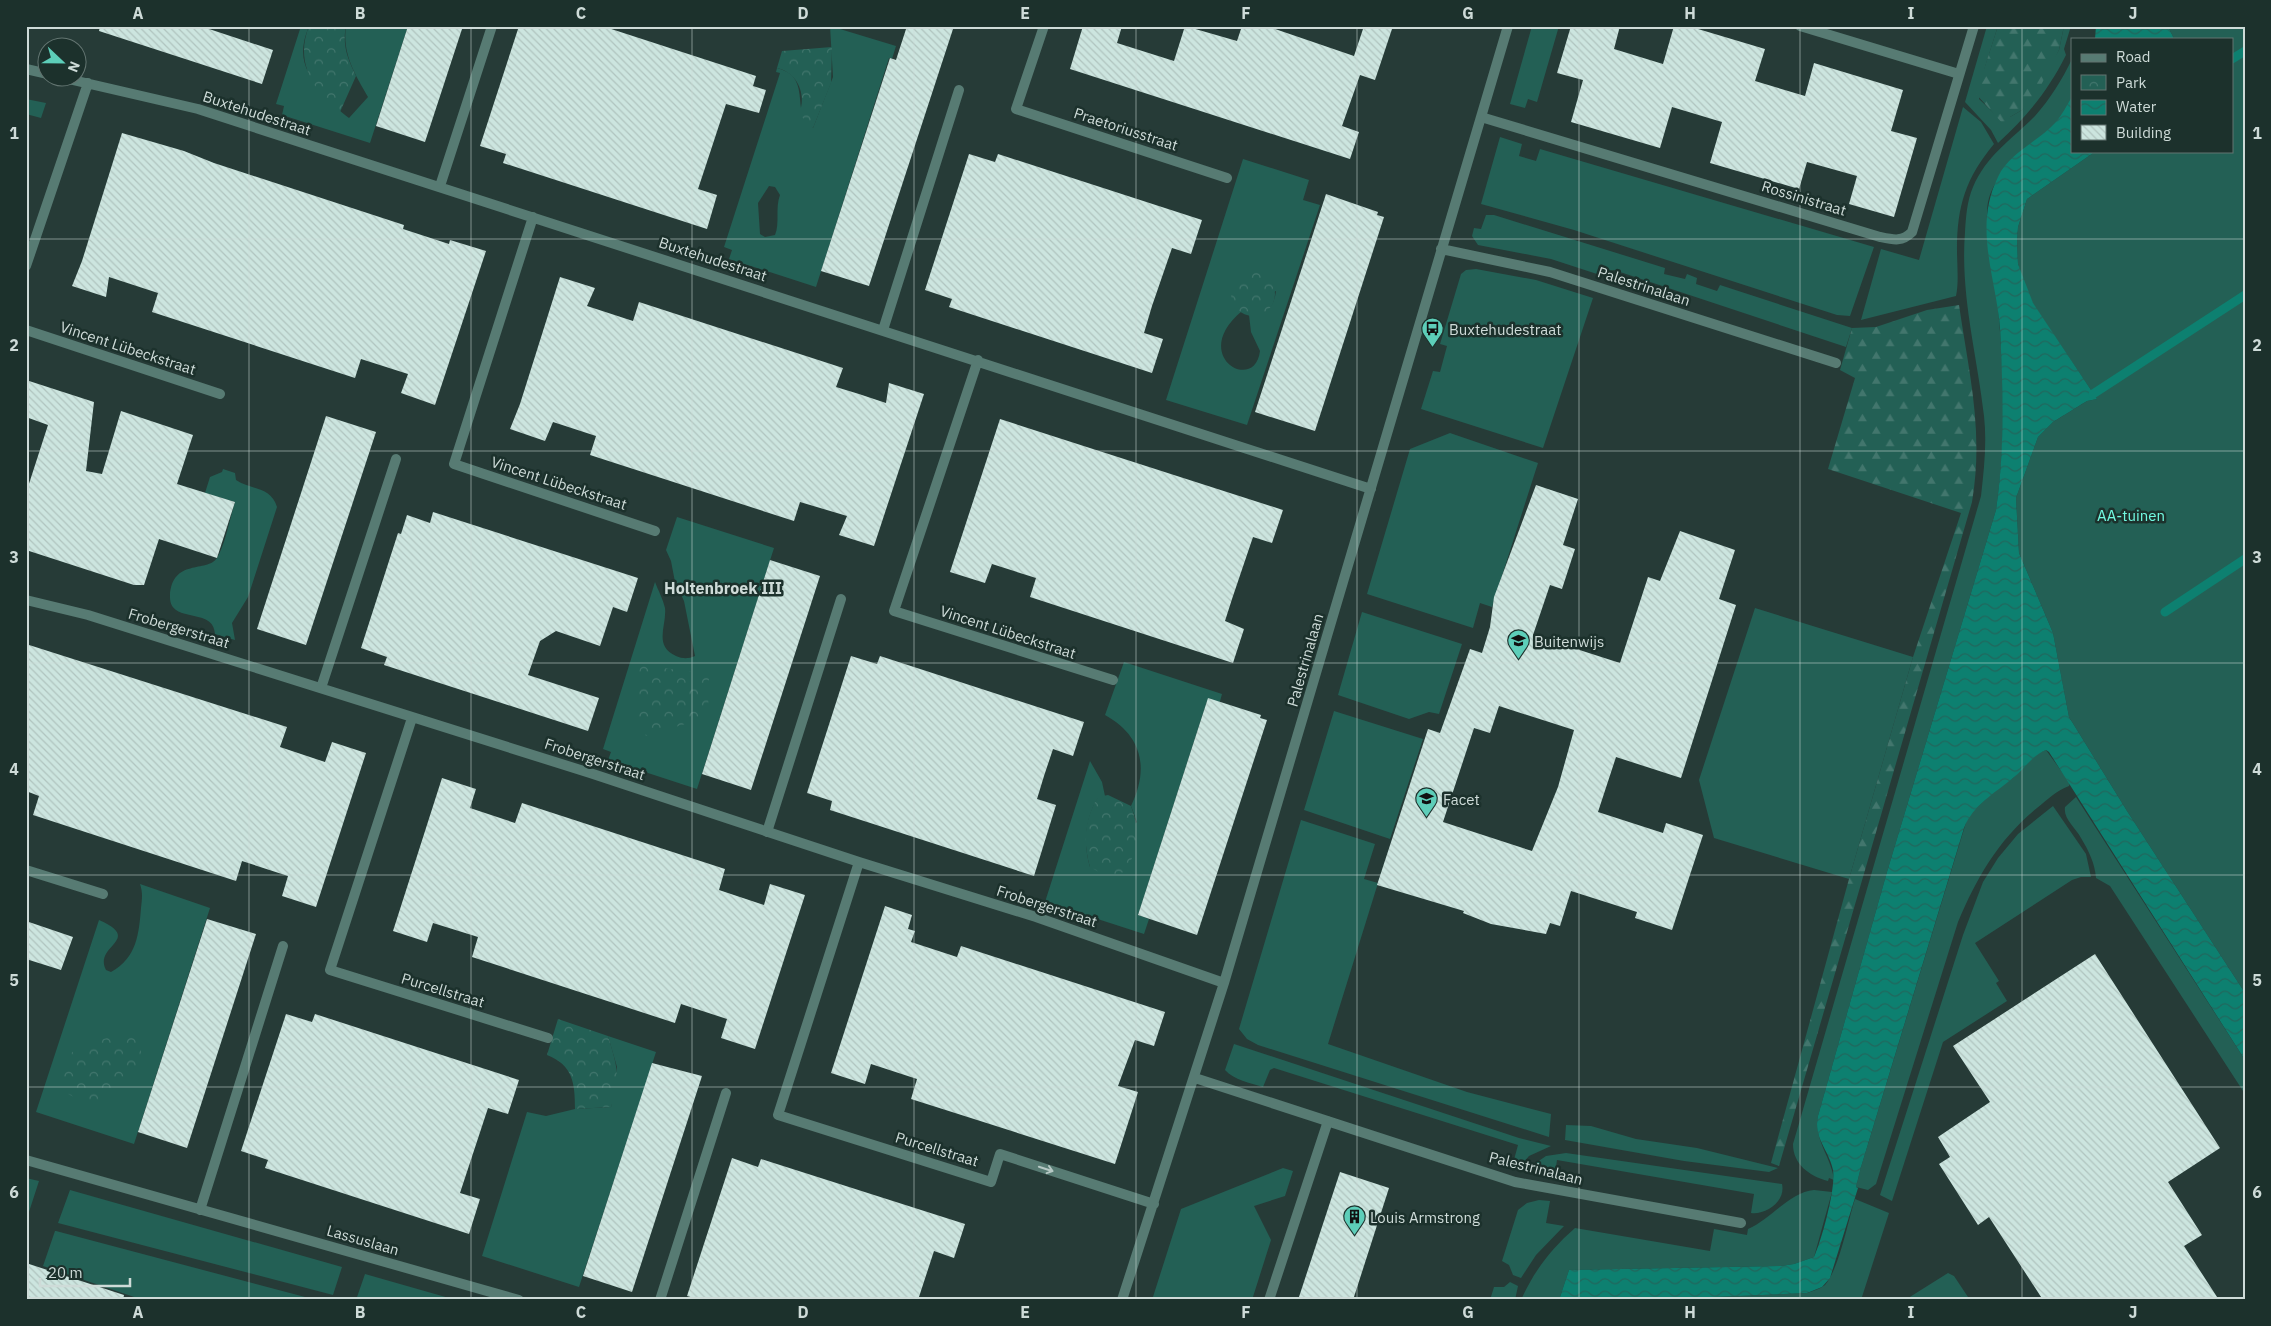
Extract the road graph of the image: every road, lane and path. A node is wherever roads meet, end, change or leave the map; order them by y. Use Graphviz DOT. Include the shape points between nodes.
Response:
graph roads {
  1 [pos="492,26"];
  2 [pos="1044,26"];
  3 [pos="1508,26"];
  4 [pos="1800,26"];
  5 [pos="1974,26"];
  6 [pos="1959,74"];
  7 [pos="88,83"];
  8 [pos="86,88"];
  9 [pos="959,90"];
  10 [pos="1481,117"];
  11 [pos="1227,178"];
  12 [pos="440,186"];
  13 [pos="534,217"];
  14 [pos="1441,249"];
  15 [pos="26,266"];
  16 [pos="26,330"];
  17 [pos="883,330"];
  18 [pos="978,360"];
  19 [pos="1836,363"];
  20 [pos="220,394"];
  21 [pos="396,459"];
  22 [pos="1371,489"];
  23 [pos="655,531"];
  24 [pos="841,599"];
  25 [pos="26,600"];
  26 [pos="1113,680"];
  27 [pos="321,688"];
  28 [pos="412,718"];
  29 [pos="767,832"];
  30 [pos="859,862"];
  31 [pos="26,870"];
  32 [pos="103,894"];
  33 [pos="283,946"];
  34 [pos="1224,983"];
  35 [pos="548,1038"];
  36 [pos="1195,1078"];
  37 [pos="726,1093"];
  38 [pos="1328,1121"];
  39 [pos="26,1160"];
  40 [pos="1154,1204"];
  41 [pos="200,1210"];
  42 [pos="1741,1223"];
  43 [pos="519,1300"];
  44 [pos="660,1300"];
  45 [pos="1122,1300"];
  46 [pos="1269,1300"];
  1 -- 12 [label="street"];
  2 -- 11 [label="street, Praetoriusstraat" via="1016,109"];
  3 -- 10 [label="street, Palestrinalaan"];
  4 -- 6 [label="street"];
  5 -- 6 [label="street, Rossinistraat"];
  6 -- 10 [label="street, Rossinistraat" via="1912,232 1899,240"];
  7 -- 12 [label="street, Buxtehudestraat" via="198,109"];
  8 -- 15 [label="street"];
  9 -- 17 [label="street"];
  10 -- 14 [label="street, Palestrinalaan"];
  12 -- 13 [label="street, Buxtehudestraat"];
  13 -- 17 [label="street, Buxtehudestraat"];
  13 -- 23 [label="street, Vincent Lübeckstraat" via="454,464"];
  14 -- 19 [label="street, Palestrinalaan" via="1550,272"];
  14 -- 22 [label="street, Palestrinalaan"];
  16 -- 20 [label="street, Vincent Lübeckstraat"];
  17 -- 18 [label="street, Buxtehudestraat"];
  18 -- 22 [label="street, Buxtehudestraat"];
  18 -- 26 [label="street, Vincent Lübeckstraat" via="894,612"];
  21 -- 27 [label="street"];
  22 -- 34 [label="street, Palestrinalaan"];
  24 -- 29 [label="street"];
  25 -- 27 [label="street, Frobergerstraat" via="88,615"];
  27 -- 28 [label="street, Frobergerstraat"];
  28 -- 29 [label="street, Frobergerstraat"];
  28 -- 35 [label="street, Purcellstraat" via="330,970"];
  29 -- 30 [label="street, Frobergerstraat"];
  30 -- 34 [label="street, Frobergerstraat" via="1036,917"];
  30 -- 40 [label="street, Purcellstraat, one-way" via="778,1115 991,1182 1000,1154"];
  31 -- 32 [label="street"];
  33 -- 41 [label="street"];
  34 -- 36 [label="street, Palestrinalaan"];
  36 -- 38 [label="street, Palestrinalaan"];
  36 -- 40 [label="street, Palestrinalaan"];
  37 -- 44 [label="street"];
  38 -- 42 [label="street, Palestrinalaan" via="1515,1182"];
  38 -- 46 [label="street"];
  39 -- 41 [label="street, Lassuslaan"];
  40 -- 45 [label="street, Palestrinalaan"];
  41 -- 43 [label="street, Lassuslaan"];
}
